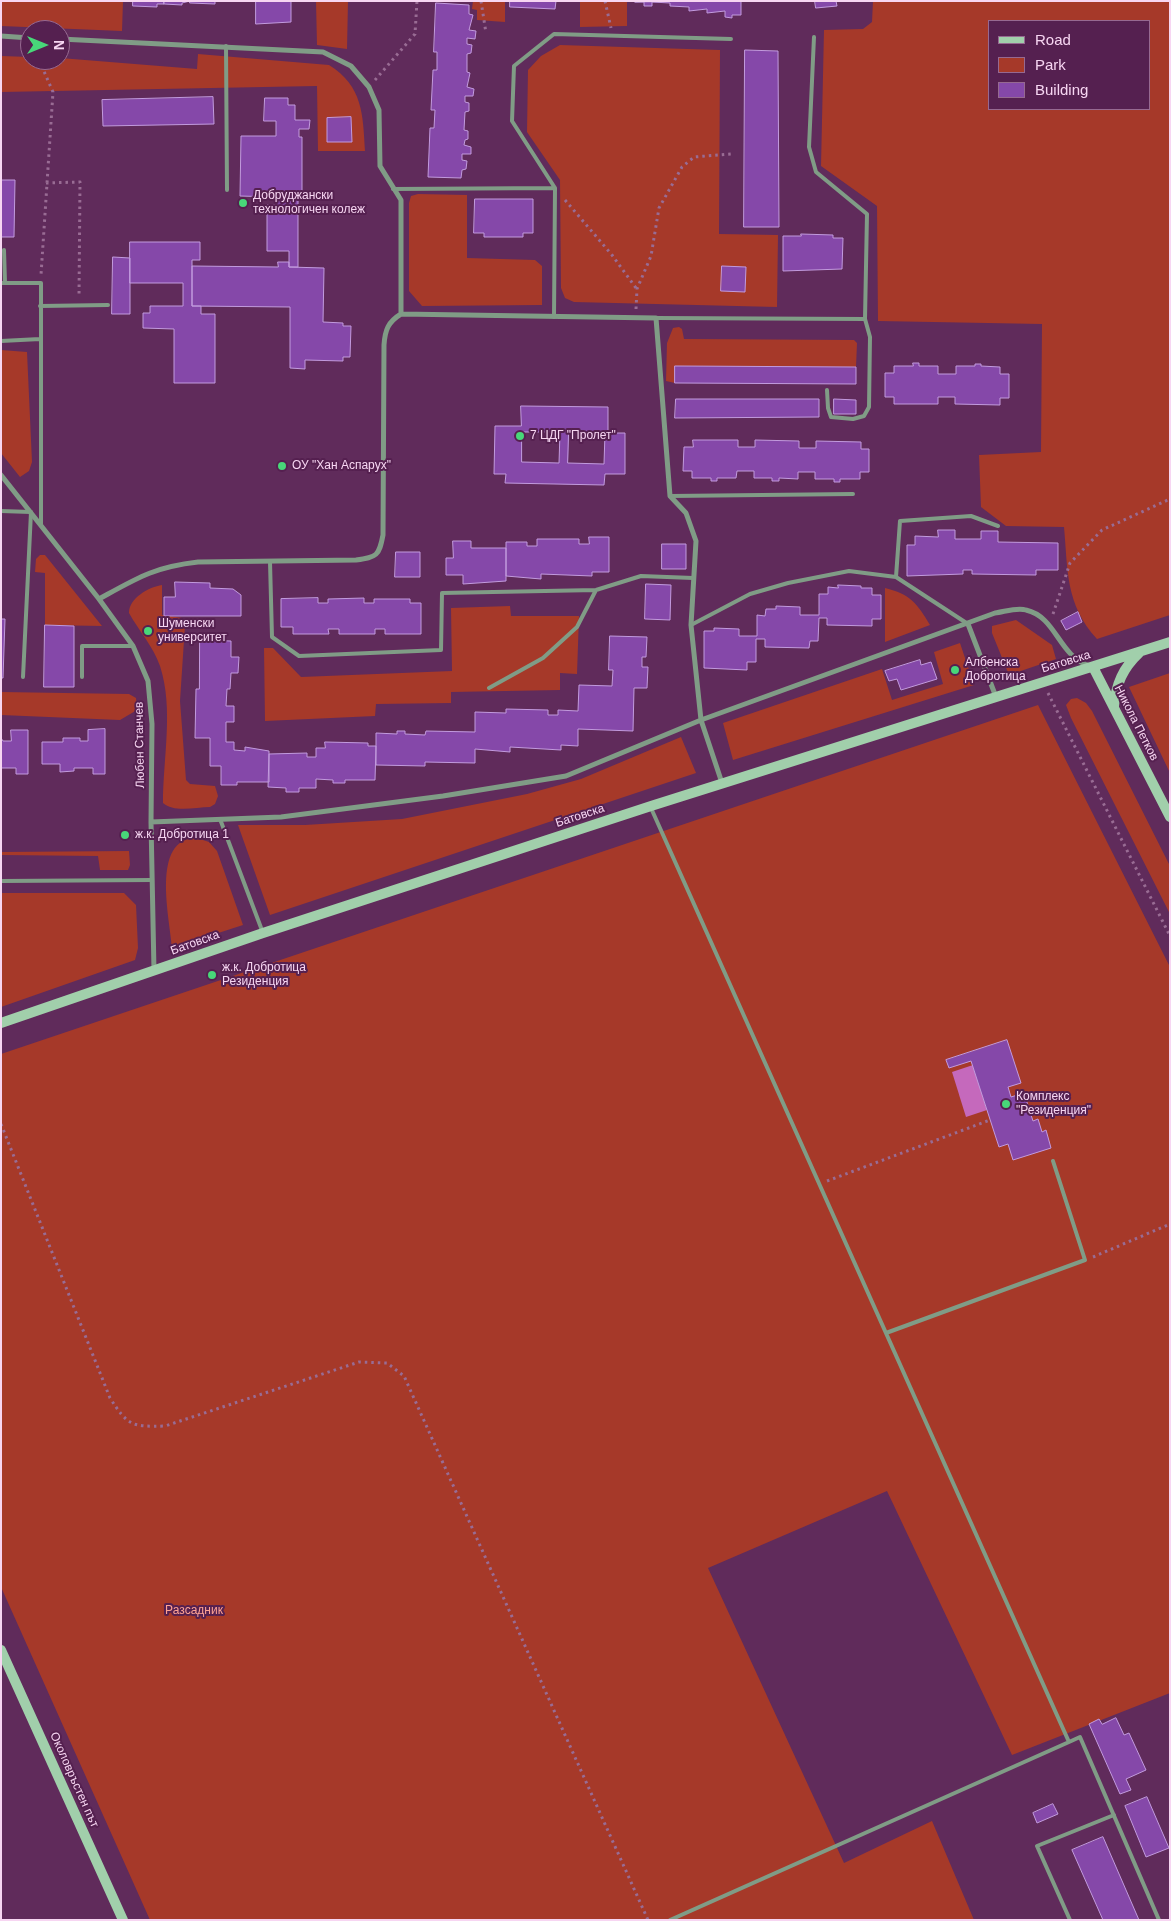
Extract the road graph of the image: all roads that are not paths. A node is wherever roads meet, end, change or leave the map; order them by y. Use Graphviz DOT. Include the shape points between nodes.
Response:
graph roads {
  1 [pos="1,36"];
  2 [pos="20,37"];
  3 [pos="814,38"];
  4 [pos="70,39"];
  5 [pos="731,39"];
  6 [pos="226,46"];
  7 [pos="393,188"];
  8 [pos="555,188"];
  9 [pos="227,190"];
  10 [pos="4,250"];
  11 [pos="3,283"];
  12 [pos="108,305"];
  13 [pos="40,306"];
  14 [pos="401,314"];
  15 [pos="554,316"];
  16 [pos="656,318"];
  17 [pos="865,319"];
  18 [pos="40,339"];
  19 [pos="1,341"];
  20 [pos="827,390"];
  21 [pos="1,475"];
  22 [pos="853,494"];
  23 [pos="670,496"];
  24 [pos="1,511"];
  25 [pos="31,512"];
  26 [pos="41,525"];
  27 [pos="998,526"];
  28 [pos="270,562"];
  29 [pos="693,578"];
  30 [pos="896,578"];
  31 [pos="596,590"];
  32 [pos="99,599"];
  33 [pos="968,624"];
  34 [pos="691,625"];
  35 [pos="1170,642"];
  36 [pos="133,646"];
  37 [pos="1141,652"];
  38 [pos="1093,667"];
  39 [pos="22,677"];
  40 [pos="82,677"];
  41 [pos="489,688"];
  42 [pos="996,697"];
  43 [pos="1114,707"];
  44 [pos="700,720"];
  45 [pos="722,783"];
  46 [pos="650,806"];
  47 [pos="1170,817"];
  48 [pos="220,819"];
  49 [pos="151,822"];
  50 [pos="152,880"];
  51 [pos="1,881"];
  52 [pos="263,933"];
  53 [pos="154,972"];
  54 [pos="1,1023"];
  55 [pos="1053,1161"];
  56 [pos="886,1333"];
  57 [pos="1,1650"];
  58 [pos="1069,1742"];
  59 [pos="1114,1815"];
  60 [pos="123,1920"];
  61 [pos="670,1920"];
  62 [pos="1070,1920"];
  63 [pos="1159,1920"];
  1 -- 2 [label="street"];
  3 -- 17 [label="lane" via="809,146 816,172 867,214"];
  4 -- 6 [label="street"];
  5 -- 8 [label="lane" via="554,34 514,66 512,120"];
  6 -- 7 [label="street" via="323,52 351,66 368,87 379,110 380,166"];
  6 -- 9 [label="lane"];
  7 -- 8 [label="lane"];
  7 -- 14 [label="street" via="401,200"];
  8 -- 15 [label="lane"];
  10 -- 11 [label="lane"];
  11 -- 13 [label="lane" via="41,283"];
  12 -- 13 [label="lane"];
  13 -- 18 [label="lane"];
  14 -- 15 [label="street"];
  14 -- 28 [label="street" via="385,330 383,535 380,550 373,558 356,560"];
  15 -- 16 [label="street"];
  16 -- 17 [label="lane"];
  16 -- 23 [label="street"];
  17 -- 20 [label="lane" via="870,337 869,407 864,416 853,419 831,417"];
  18 -- 19 [label="lane"];
  18 -- 26 [label="lane"];
  21 -- 25 [label="street, Любен Станчев"];
  22 -- 23 [label="lane"];
  23 -- 29 [label="street" via="686,514 696,541"];
  24 -- 25 [label="lane"];
  25 -- 26 [label="street, Любен Станчев"];
  25 -- 39 [label="lane"];
  26 -- 32 [label="street, Любен Станчев"];
  27 -- 30 [label="lane" via="971,516 900,521"];
  28 -- 31 [label="lane" via="272,637 299,656 441,650 442,593"];
  28 -- 32 [label="street" via="172,565 146,573"];
  29 -- 31 [label="lane" via="641,576"];
  29 -- 34 [label="street"];
  30 -- 33 [label="lane"];
  30 -- 34 [label="lane" via="849,571 788,583 750,594"];
  31 -- 41 [label="lane" via="577,627 543,658"];
  32 -- 36 [label="street, Любен Станчев"];
  33 -- 38 [label="street" via="995,613 1025,609 1050,624 1075,660"];
  33 -- 42 [label="street"];
  33 -- 44 [label="street"];
  34 -- 44 [label="street"];
  35 -- 37 [label="street, Батовска"];
  36 -- 40 [label="lane" via="82,646"];
  36 -- 49 [label="street, Любен Станчев" via="148,682 152,724"];
  37 -- 38 [label="street, Батовска"];
  37 -- 43 [label="street" via="1121,676"];
  38 -- 42 [label="street, Батовска"];
  38 -- 43 [label="street, Никола Петков"];
  42 -- 45 [label="street, Батовска"];
  43 -- 47 [label="street, Никола Петков"];
  44 -- 45 [label="street"];
  44 -- 48 [label="street" via="566,776 280,817"];
  45 -- 46 [label="street, Батовска"];
  46 -- 52 [label="street, Батовска"];
  46 -- 56 [label="lane"];
  48 -- 49 [label="street"];
  48 -- 52 [label="lane"];
  49 -- 50 [label="street, Любен Станчев"];
  50 -- 51 [label="lane"];
  50 -- 53 [label="street, Любен Станчев"];
  52 -- 53 [label="street, Батовска"];
  53 -- 54 [label="street, Батовска"];
  55 -- 56 [label="lane" via="1085,1260"];
  56 -- 58 [label="lane"];
  57 -- 60 [label="street, Околовръстен път"];
  58 -- 59 [label="lane" via="1080,1737"];
  58 -- 61 [label="lane"];
  59 -- 62 [label="lane" via="1037,1846"];
  59 -- 63 [label="lane"];
}
